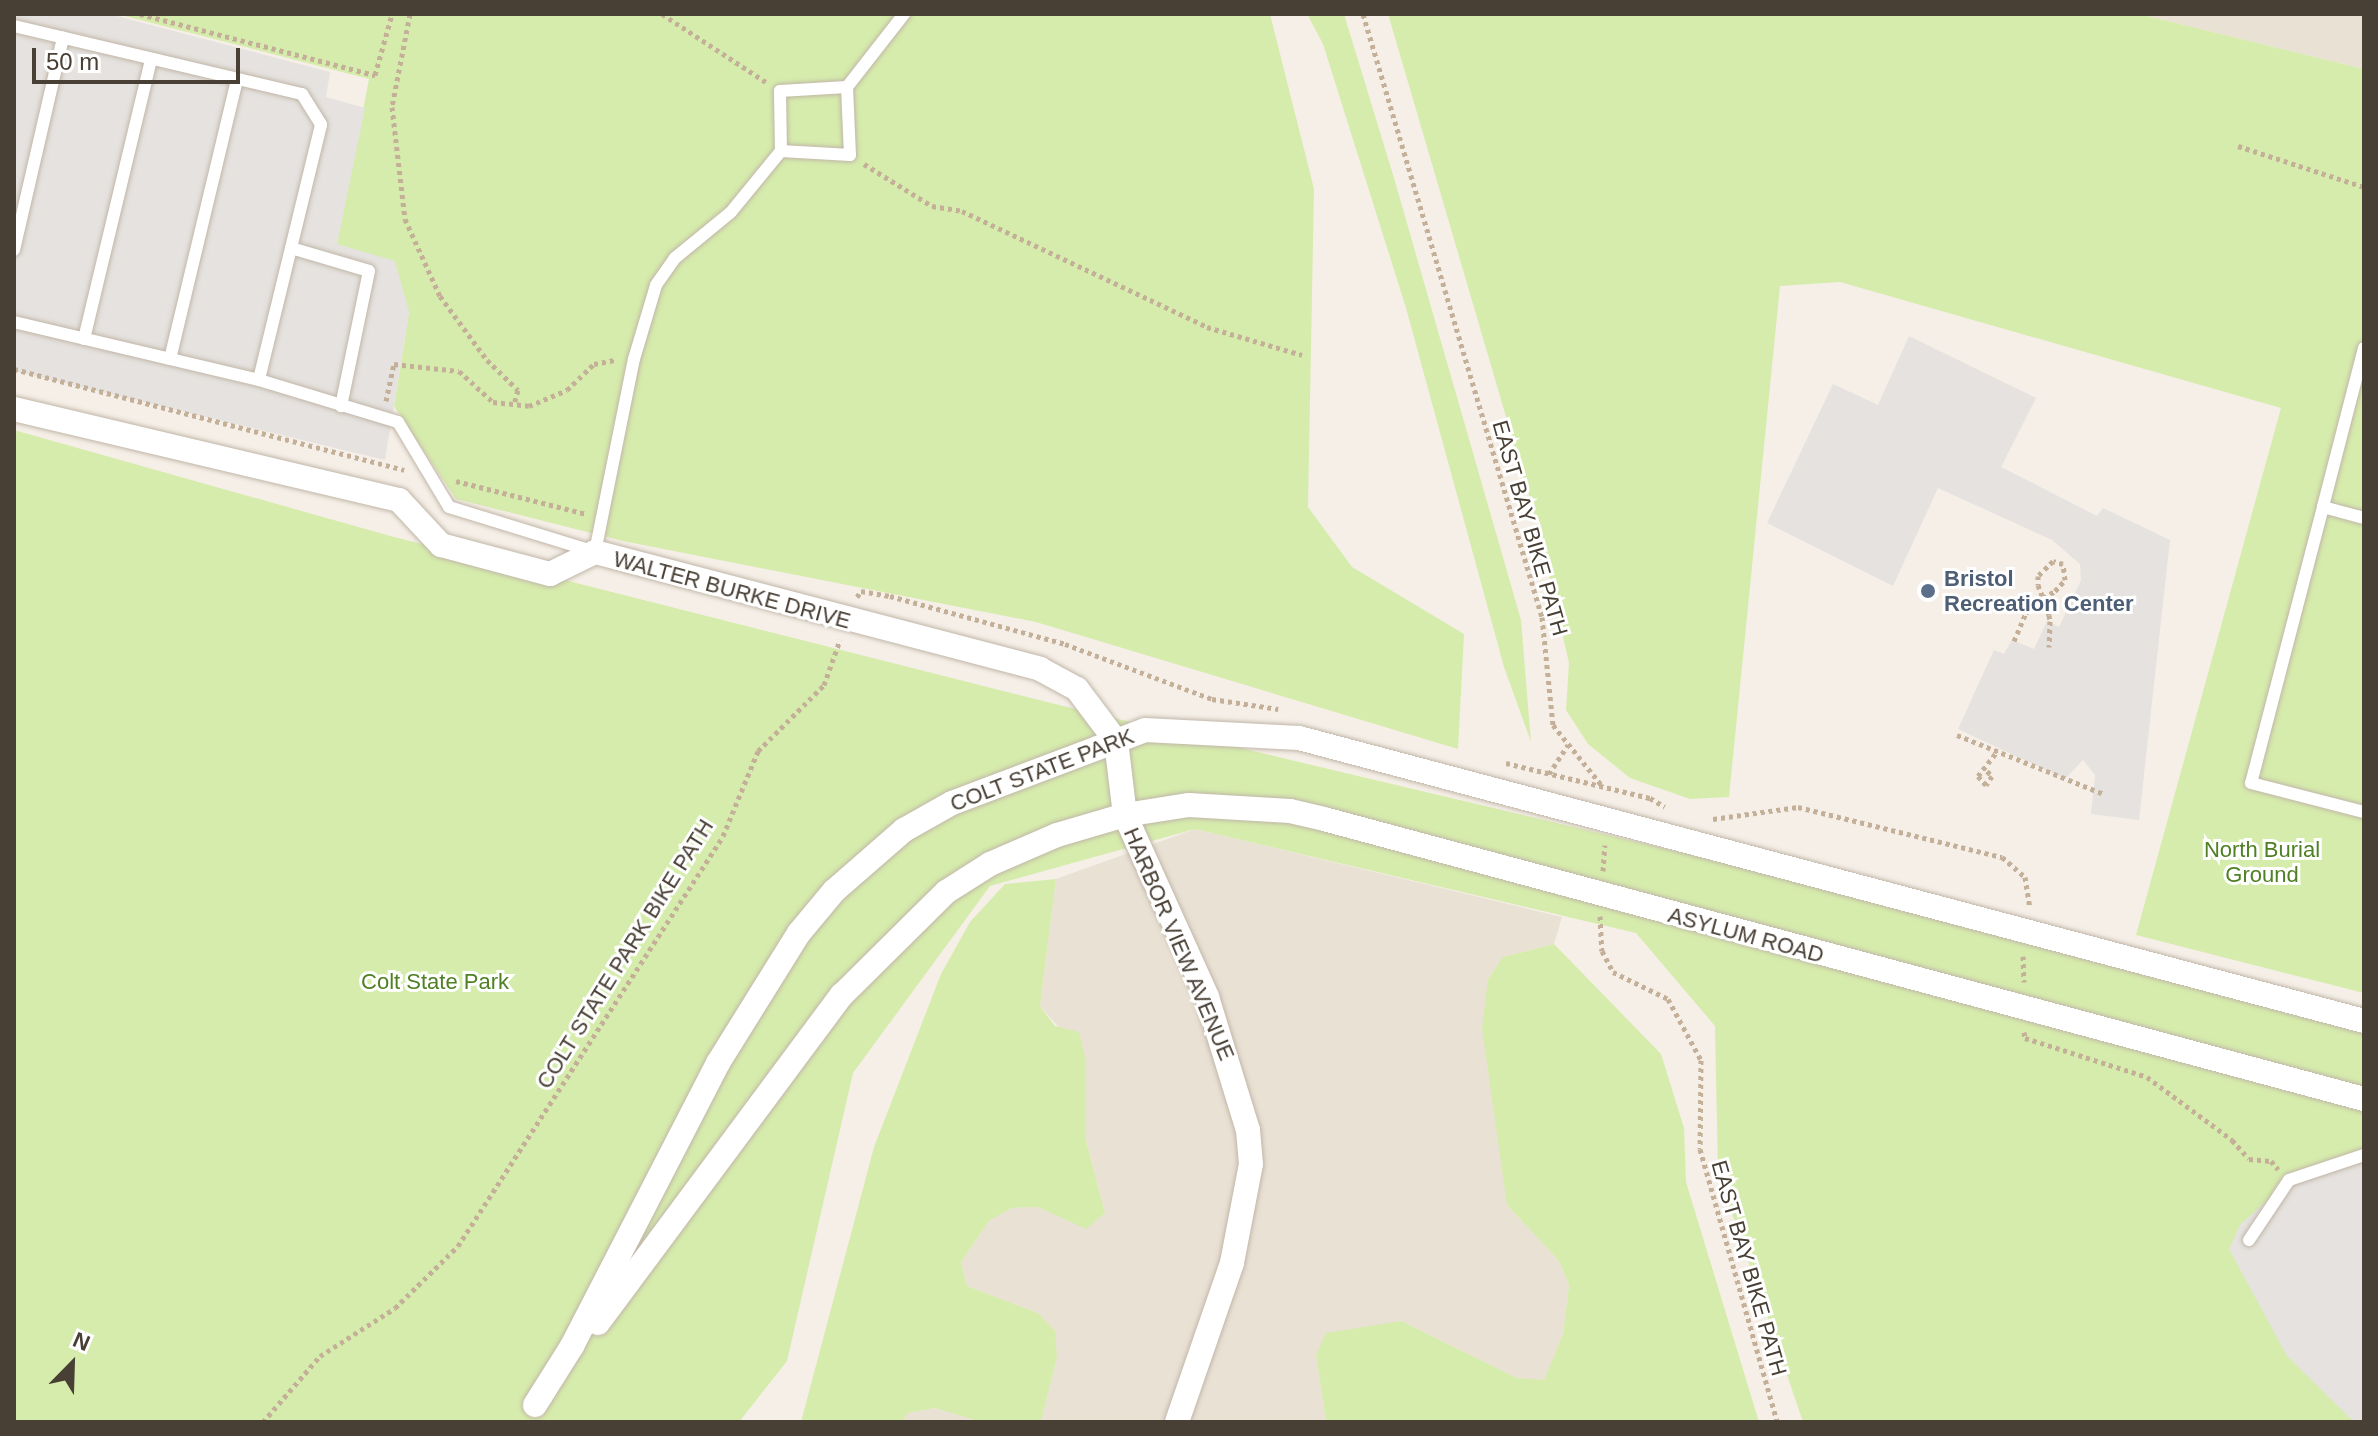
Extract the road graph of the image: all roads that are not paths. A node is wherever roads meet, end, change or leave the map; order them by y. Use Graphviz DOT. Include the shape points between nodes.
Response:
graph roads {
  1 [pos="904,14"];
  2 [pos="14,26"];
  3 [pos="63,38"];
  4 [pos="151,59"];
  5 [pos="237,79"];
  6 [pos="847,87"];
  7 [pos="781,151"];
  8 [pos="291,248"];
  9 [pos="14,250"];
  10 [pos="14,322"];
  11 [pos="84,339"];
  12 [pos="2364,348"];
  13 [pos="170,359"];
  14 [pos="259,380"];
  15 [pos="341,406"];
  16 [pos="14,409"];
  17 [pos="2323,507"];
  18 [pos="2364,518"];
  19 [pos="595,552"];
  20 [pos="1116,741"];
  21 [pos="2364,812"];
  22 [pos="1125,815"];
  23 [pos="2364,1021"];
  24 [pos="2364,1099"];
  25 [pos="2364,1155"];
  26 [pos="2249,1240"];
  27 [pos="530,1414"];
  28 [pos="1177,1422"];
  1 -- 6 [label="lane"];
  2 -- 3 [label="lane"];
  3 -- 4 [label="lane"];
  3 -- 9 [label="lane"];
  4 -- 5 [label="lane"];
  4 -- 11 [label="lane"];
  5 -- 8 [label="lane" via="302,94 321,125"];
  5 -- 13 [label="lane"];
  6 -- 7 [label="lane" via="780,91"];
  6 -- 7 [label="lane" via="850,155"];
  7 -- 19 [label="lane" via="731,212 675,258 656,285 634,359"];
  8 -- 14 [label="lane"];
  8 -- 15 [label="lane" via="369,271"];
  10 -- 11 [label="lane"];
  11 -- 13 [label="lane"];
  12 -- 17 [label="lane"];
  13 -- 14 [label="lane"];
  14 -- 15 [label="lane"];
  15 -- 19 [label="lane" via="398,422 449,507"];
  16 -- 19 [label="street, WALTER BURKE DRIVE" via="399,500 441,545 550,574"];
  17 -- 18 [label="lane"];
  17 -- 21 [label="lane" via="2251,783"];
  19 -- 20 [label="street, WALTER BURKE DRIVE" via="1060,678 1077,689"];
  20 -- 22 [label="street, HARBOR VIEW AVENUE"];
  20 -- 23 [label="street, COLT STATE PARK" via="1145,730 1299,738"];
  20 -- 27 [label="street, COLT STATE PARK" via="952,803 904,830 834,891 799,933 718,1063 572,1346"];
  22 -- 24 [label="street, ASYLUM ROAD" via="1204,803 1290,811"];
  22 -- 27 [label="street, COLT STATE PARK" via="1033,843 990,864 946,892 885,949 798,1051"];
  22 -- 28 [label="street, HARBOR VIEW AVENUE" via="1207,997 1234,1075 1250,1153 1232,1263"];
  25 -- 26 [label="lane" via="2289,1180"];
}
